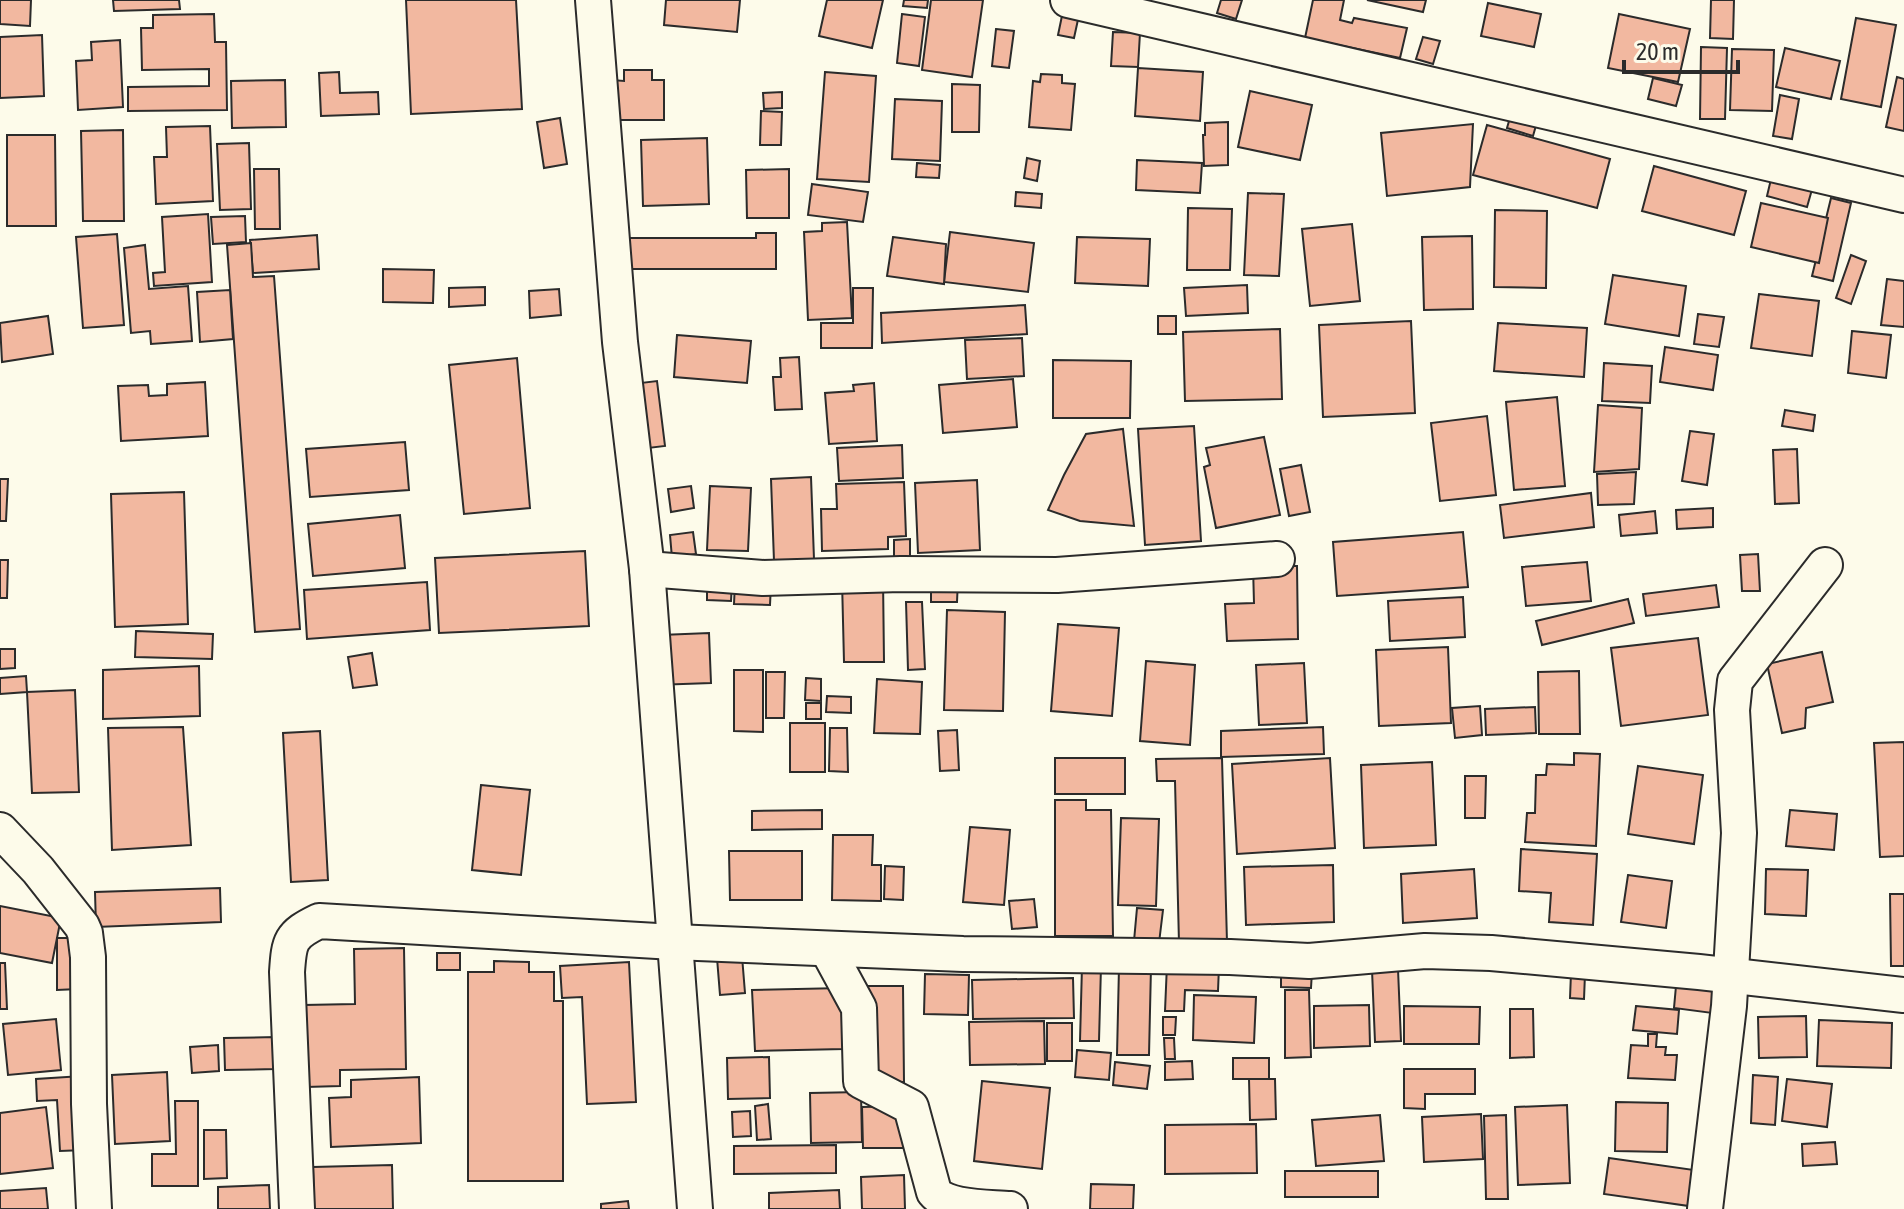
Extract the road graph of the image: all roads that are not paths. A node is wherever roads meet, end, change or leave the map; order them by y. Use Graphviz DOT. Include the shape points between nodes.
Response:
graph roads {
  1 [pos="593,0"];
  2 [pos="1068,0"];
  3 [pos="1904,195"];
  4 [pos="1277,559"];
  5 [pos="1825,565"];
  6 [pos="647,569"];
  7 [pos="0,830"];
  8 [pos="674,942"];
  9 [pos="827,949"];
  10 [pos="1730,976"];
  11 [pos="1904,995"];
  12 [pos="94,1209"];
  13 [pos="297,1209"];
  14 [pos="695,1209"];
  15 [pos="1010,1209"];
  16 [pos="1705,1209"];
  1 -- 6 [label="street" via="620,342"];
  2 -- 3 [label="street"];
  4 -- 6 [label="street" via="1057,575 763,578"];
  5 -- 10 [label="street" via="1735,681 1739,833"];
  6 -- 8 [label="street"];
  7 -- 12 [label="street" via="85,933"];
  8 -- 9 [label="street"];
  8 -- 13 [label="street" via="319,921 300,930 289,946 287,972"];
  8 -- 14 [label="street"];
  9 -- 10 [label="street" via="1309,961 1425,951"];
  9 -- 15 [label="street" via="859,1008 861,1081 911,1107 934,1192 951,1204"];
  10 -- 11 [label="street"];
  10 -- 16 [label="street"];
}
